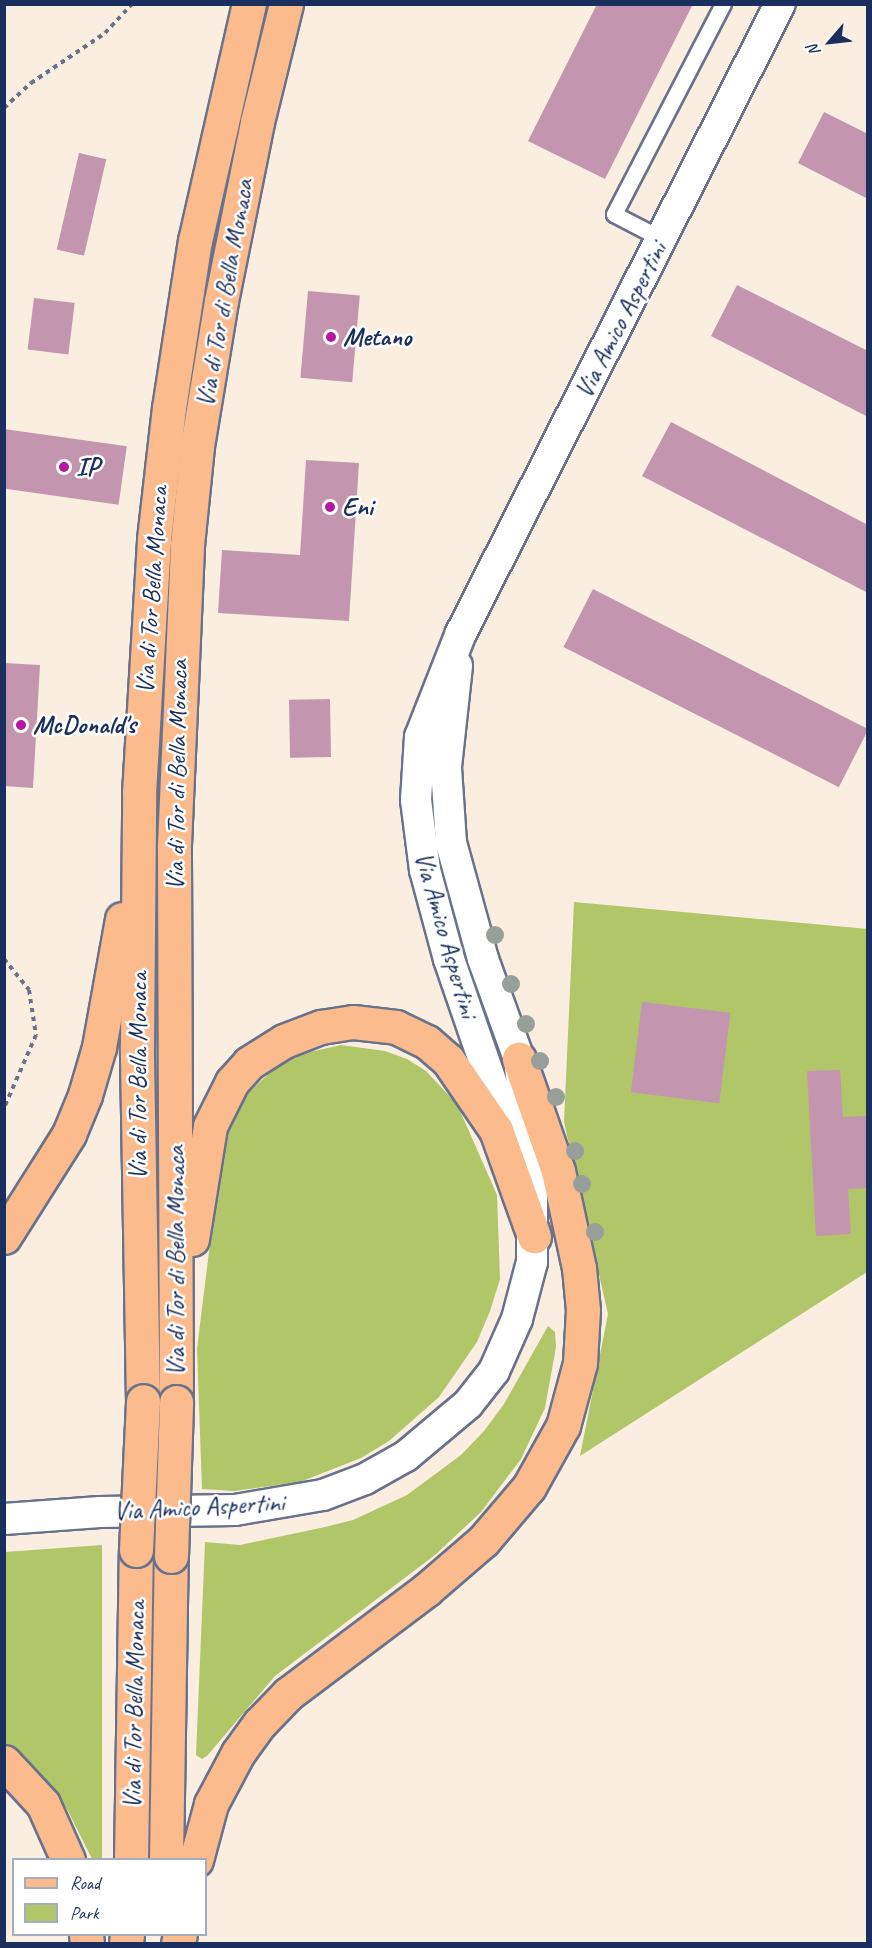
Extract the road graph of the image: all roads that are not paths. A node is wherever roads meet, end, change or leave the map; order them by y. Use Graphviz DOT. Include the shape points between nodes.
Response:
graph roads {
  1 [pos="227,4"];
  2 [pos="249,4"];
  3 [pos="286,4"];
  4 [pos="310,4"];
  5 [pos="723,4"];
  6 [pos="780,4"];
  7 [pos="219,122"];
  8 [pos="257,122"];
  9 [pos="662,239"];
  10 [pos="460,633"];
  11 [pos="139,793"];
  12 [pos="519,1059"];
  13 [pos="534,1236"];
  14 [pos="4,1238"];
  15 [pos="177,1302"];
  16 [pos="142,1401"];
  17 [pos="4,1519"];
  18 [pos="136,1550"];
  19 [pos="171,1556"];
  20 [pos="4,1762"];
  21 [pos="67,1858"];
  22 [pos="131,1858"];
  23 [pos="166,1858"];
  24 [pos="197,1858"];
  1 -- 7 [label="main road"];
  2 -- 7 [label="main road, Via di Tor Bella Monaca"];
  3 -- 8 [label="main road, Via di Tor di Bella Monaca"];
  4 -- 8 [label="main road"];
  5 -- 9 [label="lane" via="614,214"];
  6 -- 9 [label="street, Via Amico Aspertini"];
  7 -- 11 [label="main road, Via di Tor Bella Monaca" via="190,270 163,453 147,628"];
  8 -- 15 [label="main road, Via di Tor di Bella Monaca" via="212,351 184,575 174,845"];
  9 -- 10 [label="street, Via Amico Aspertini"];
  10 -- 12 [label="street, Via Amico Aspertini" via="447,748 449,828 468,912"];
  10 -- 13 [label="street, Via Amico Aspertini" via="420,737 416,815 438,924 508,1129"];
  11 -- 14 [label="main road" via="122,921 90,1079 69,1134"];
  11 -- 16 [label="main road, Via di Tor Bella Monaca" via="137,1069"];
  12 -- 13 [label="street, Via Amico Aspertini" via="531,1146"];
  12 -- 24 [label="main road" via="558,1171 579,1268 583,1310 580,1364 563,1426 529,1487 483,1541 426,1590 288,1694 260,1723 238,1753 211,1804"];
  13 -- 15 [label="main road" via="495,1130 472,1090 440,1052 386,1024 321,1027 284,1041 256,1058 222,1097 210,1126"];
  13 -- 17 [label="street, Via Amico Aspertini" via="517,1319 494,1371 480,1391 443,1427 386,1469 332,1492 267,1507"];
  15 -- 19 [label="main road, Via di Tor di Bella Monaca, bridge"];
  16 -- 18 [label="main road, Via di Tor di Bella Monaca, bridge"];
  18 -- 22 [label="main road, Via di Tor Bella Monaca"];
  19 -- 23 [label="main road, Via di Tor Bella Monaca"];
  20 -- 21 [label="main road" via="43,1804"];
}
